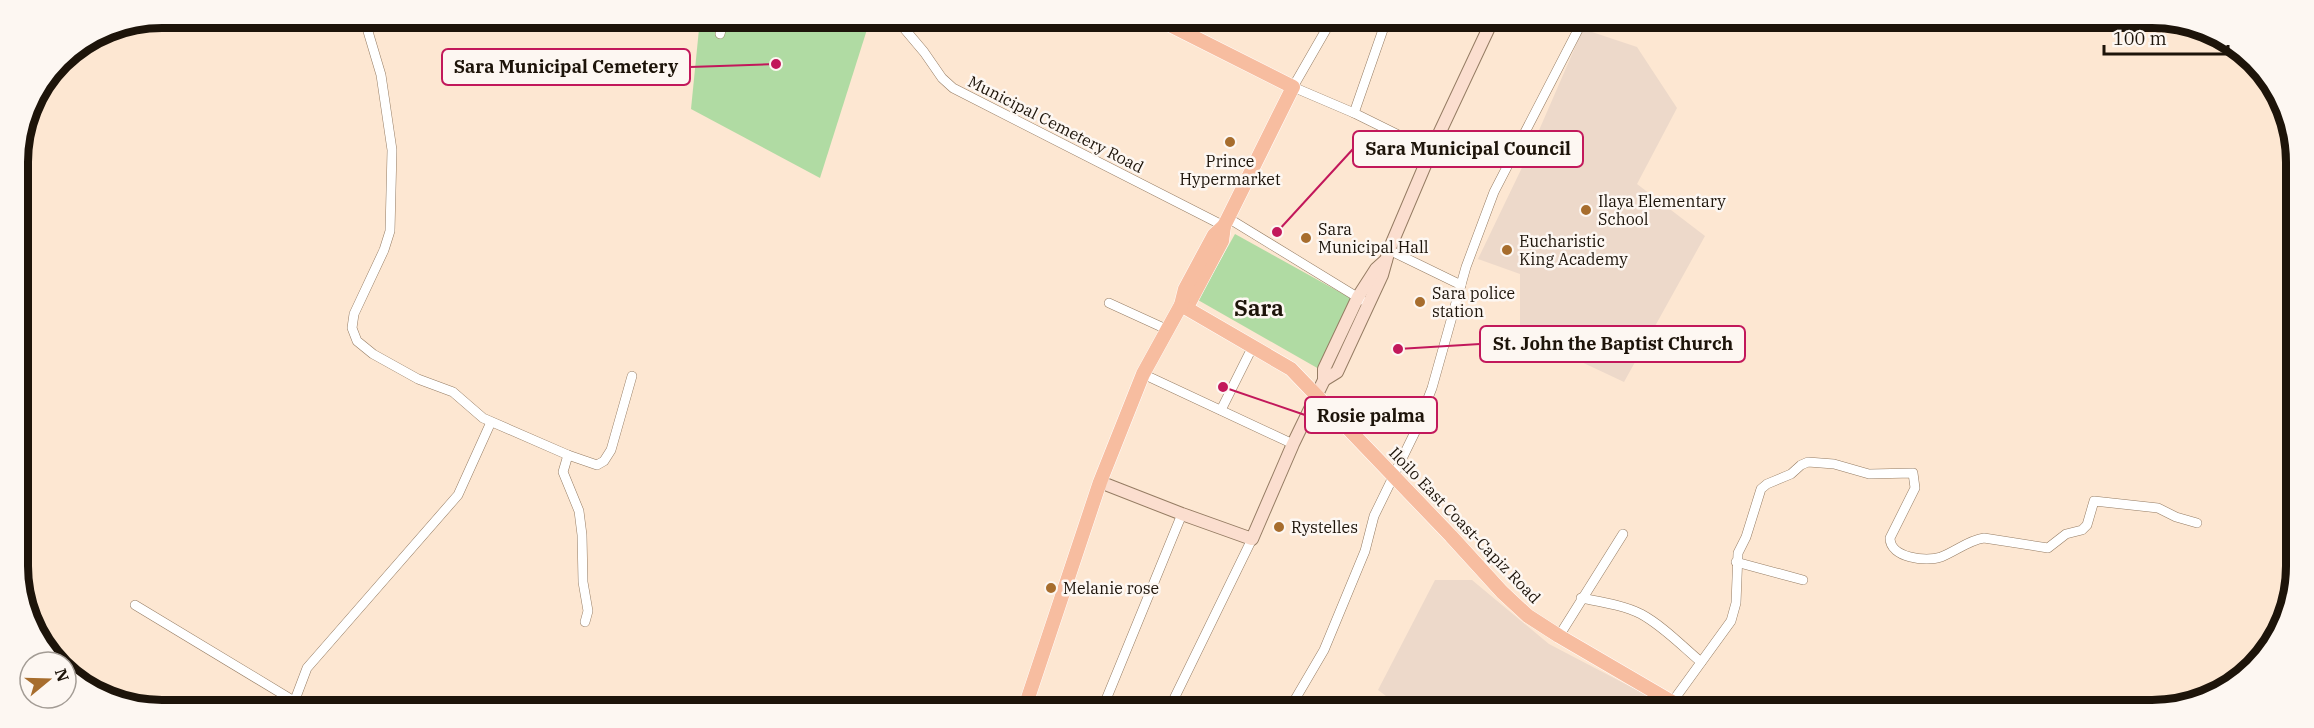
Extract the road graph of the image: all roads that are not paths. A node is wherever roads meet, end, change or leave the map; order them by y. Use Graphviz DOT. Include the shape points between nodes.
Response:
graph roads {
  1 [pos="367,28"];
  2 [pos="722,28"];
  3 [pos="904,28"];
  4 [pos="1176,28"];
  5 [pos="1327,28"];
  6 [pos="1384,28"];
  7 [pos="1489,28"];
  8 [pos="1578,28"];
  9 [pos="720,34"];
  10 [pos="1293,87"];
  11 [pos="1354,113"];
  12 [pos="1431,151"];
  13 [pos="1226,222"];
  14 [pos="1388,255"];
  15 [pos="1461,285"];
  16 [pos="1363,301"];
  17 [pos="1109,303"];
  18 [pos="1184,305"];
  19 [pos="1166,329"];
  20 [pos="1253,346"];
  21 [pos="1143,374"];
  22 [pos="632,376"];
  23 [pos="1317,394"];
  24 [pos="1221,410"];
  25 [pos="491,422"];
  26 [pos="1293,444"];
  27 [pos="568,455"];
  28 [pos="1394,476"];
  29 [pos="1100,482"];
  30 [pos="1182,514"];
  31 [pos="2197,523"];
  32 [pos="1623,534"];
  33 [pos="1252,538"];
  34 [pos="1736,562"];
  35 [pos="1803,580"];
  36 [pos="1581,598"];
  37 [pos="135,605"];
  38 [pos="585,622"];
  39 [pos="1558,636"];
  40 [pos="1701,662"];
  41 [pos="1174,699"];
  42 [pos="1295,699"];
  43 [pos="1663,699"];
  44 [pos="1674,699"];
  45 [pos="288,700"];
  46 [pos="294,700"];
  47 [pos="1027,700"];
  48 [pos="1106,700"];
  1 -- 25 [label="street" via="381,75 392,150 390,231 354,314 352,328 357,341 373,354 418,379 453,392"];
  2 -- 9 [label="street"];
  3 -- 13 [label="street, Municipal Cemetery Road" via="953,88"];
  4 -- 10 [label="main road"];
  5 -- 10 [label="street"];
  6 -- 11 [label="street"];
  7 -- 12 [label="street"];
  8 -- 15 [label="street" via="1494,192"];
  10 -- 11 [label="street"];
  10 -- 13 [label="main road"];
  11 -- 12 [label="street"];
  12 -- 14 [label="street"];
  13 -- 16 [label="street, Municipal Cemetery Road"];
  13 -- 18 [label="main road" via="1214,235 1185,290"];
  14 -- 15 [label="street"];
  14 -- 16 [label="street" via="1376,269"];
  15 -- 28 [label="street" via="1431,388"];
  16 -- 23 [label="street" via="1324,369"];
  17 -- 19 [label="street"];
  18 -- 19 [label="main road"];
  18 -- 20 [label="main road, Iloilo East Coast-Capiz Road"];
  19 -- 21 [label="main road"];
  20 -- 23 [label="main road, Iloilo East Coast-Capiz Road" via="1292,369"];
  20 -- 24 [label="street"];
  21 -- 24 [label="street"];
  21 -- 29 [label="main road"];
  22 -- 27 [label="street" via="611,450 604,461 597,465"];
  23 -- 26 [label="street"];
  23 -- 28 [label="main road, Iloilo East Coast-Capiz Road"];
  24 -- 26 [label="street"];
  25 -- 27 [label="street"];
  25 -- 46 [label="street" via="458,495 307,668"];
  26 -- 33 [label="street"];
  27 -- 38 [label="street" via="563,472 579,511 588,611"];
  28 -- 39 [label="main road, Iloilo East Coast-Capiz Road" via="1502,592"];
  28 -- 42 [label="street" via="1374,516 1365,551 1323,650"];
  29 -- 30 [label="street"];
  29 -- 47 [label="main road"];
  30 -- 33 [label="street"];
  30 -- 48 [label="street"];
  31 -- 34 [label="street" via="2158,508 2094,501 2087,525 2048,548 1984,538 1939,558 1907,555 1891,546 1890,538 1915,488 1913,473 1869,474 1834,464 1808,462 1761,489"];
  32 -- 36 [label="street"];
  33 -- 41 [label="street"];
  34 -- 35 [label="street"];
  34 -- 40 [label="street" via="1737,603 1731,621"];
  36 -- 39 [label="street"];
  36 -- 40 [label="street" via="1641,614"];
  37 -- 45 [label="street"];
  39 -- 43 [label="main road, Iloilo East Coast-Capiz Road"];
  40 -- 44 [label="street"];
}
